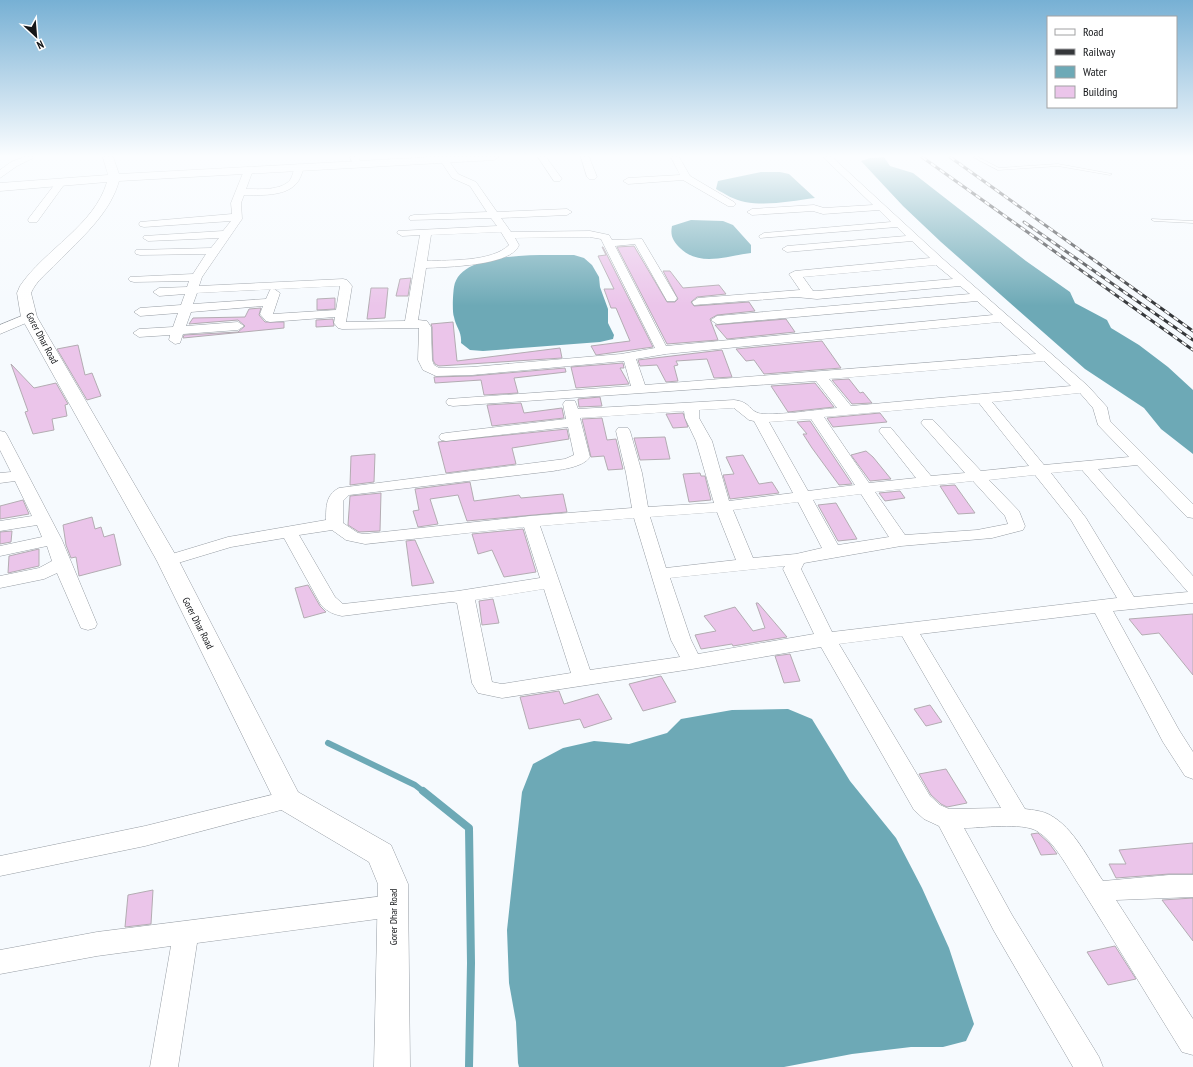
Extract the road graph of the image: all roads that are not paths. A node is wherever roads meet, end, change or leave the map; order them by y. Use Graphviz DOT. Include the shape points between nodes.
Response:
graph roads {
  1 [pos="43,207"];
  2 [pos="100,207"];
  3 [pos="236,207"];
  4 [pos="490,207"];
  5 [pos="882,207"];
  6 [pos="567,212"];
  7 [pos="752,212"];
  8 [pos="495,214"];
  9 [pos="237,217"];
  10 [pos="414,218"];
  11 [pos="33,220"];
  12 [pos="1154,220"];
  13 [pos="1193,222"];
  14 [pos="144,224"];
  15 [pos="900,224"];
  16 [pos="426,232"];
  17 [pos="506,232"];
  18 [pos="402,233"];
  19 [pos="226,234"];
  20 [pos="764,236"];
  21 [pos="148,238"];
  22 [pos="915,238"];
  23 [pos="609,243"];
  24 [pos="787,249"];
  25 [pos="213,251"];
  26 [pos="140,252"];
  27 [pos="939,261"];
  28 [pos="420,265"];
  29 [pos="196,277"];
  30 [pos="134,279"];
  31 [pos="964,282"];
  32 [pos="278,284"];
  33 [pos="191,290"];
  34 [pos="159,292"];
  35 [pos="809,294"];
  36 [pos="980,297"];
  37 [pos="672,298"];
  38 [pos="271,302"];
  39 [pos="698,302"];
  40 [pos="874,306"];
  41 [pos="186,309"];
  42 [pos="140,312"];
  43 [pos="342,313"];
  44 [pos="29,317"];
  45 [pos="1005,318"];
  46 [pos="717,320"];
  47 [pos="411,324"];
  48 [pos="238,326"];
  49 [pos="895,328"];
  50 [pos="0,330"];
  51 [pos="139,333"];
  52 [pos="177,335"];
  53 [pos="662,350"];
  54 [pos="629,357"];
  55 [pos="1046,357"];
  56 [pos="820,376"];
  57 [pos="731,383"];
  58 [pos="639,389"];
  59 [pos="1083,389"];
  60 [pos="568,394"];
  61 [pos="982,398"];
  62 [pos="453,402"];
  63 [pos="740,405"];
  64 [pos="692,406"];
  65 [pos="847,411"];
  66 [pos="815,414"];
  67 [pos="573,418"];
  68 [pos="759,418"];
  69 [pos="928,423"];
  70 [pos="622,431"];
  71 [pos="886,431"];
  72 [pos="0,435"];
  73 [pos="446,437"];
  74 [pos="1140,460"];
  75 [pos="1087,466"];
  76 [pos="1041,471"];
  77 [pos="20,475"];
  78 [pos="976,476"];
  79 [pos="0,478"];
  80 [pos="928,481"];
  81 [pos="867,489"];
  82 [pos="804,498"];
  83 [pos="723,507"];
  84 [pos="641,513"];
  85 [pos="1193,513"];
  86 [pos="43,519"];
  87 [pos="530,521"];
  88 [pos="336,525"];
  89 [pos="0,526"];
  90 [pos="288,532"];
  91 [pos="53,540"];
  92 [pos="900,541"];
  93 [pos="0,551"];
  94 [pos="833,551"];
  95 [pos="797,559"];
  96 [pos="168,561"];
  97 [pos="62,563"];
  98 [pos="747,565"];
  99 [pos="659,574"];
  100 [pos="0,582"];
  101 [pos="549,582"];
  102 [pos="1193,587"];
  103 [pos="456,597"];
  104 [pos="1193,597"];
  105 [pos="1129,603"];
  106 [pos="1101,606"];
  107 [pos="88,624"];
  108 [pos="907,629"];
  109 [pos="826,639"];
  110 [pos="692,662"];
  111 [pos="582,679"];
  112 [pos="1193,770"];
  113 [pos="288,800"];
  114 [pos="1018,817"];
  115 [pos="947,819"];
  116 [pos="0,866"];
  117 [pos="1193,886"];
  118 [pos="1100,897"];
  119 [pos="392,906"];
  120 [pos="186,932"];
  121 [pos="0,962"];
  122 [pos="1192,1042"];
  123 [pos="164,1067"];
  124 [pos="392,1067"];
  125 [pos="1089,1067"];
  1 -- 11 [label="street"];
  2 -- 44 [label="street, Gorer Dhar Road" via="28,286 24,293"];
  3 -- 9 [label="street"];
  4 -- 8 [label="street"];
  5 -- 7 [label="street"];
  5 -- 15 [label="street"];
  6 -- 8 [label="street"];
  8 -- 10 [label="street"];
  8 -- 17 [label="street"];
  9 -- 14 [label="street"];
  9 -- 19 [label="street"];
  12 -- 13 [label="lane"];
  15 -- 20 [label="street"];
  15 -- 22 [label="street"];
  16 -- 17 [label="street"];
  16 -- 18 [label="street"];
  16 -- 28 [label="street"];
  17 -- 23 [label="street" via="598,234 605,237"];
  17 -- 28 [label="street" via="514,245 514,248 507,252 472,261"];
  19 -- 21 [label="street"];
  19 -- 25 [label="street"];
  22 -- 24 [label="street"];
  22 -- 27 [label="street"];
  23 -- 37 [label="street" via="638,241"];
  23 -- 53 [label="street"];
  25 -- 26 [label="street"];
  25 -- 29 [label="street"];
  27 -- 31 [label="street"];
  27 -- 35 [label="street" via="795,274"];
  28 -- 47 [label="street"];
  29 -- 30 [label="street"];
  29 -- 33 [label="street"];
  31 -- 35 [label="street"];
  31 -- 36 [label="street"];
  32 -- 33 [label="street"];
  32 -- 38 [label="street"];
  32 -- 43 [label="street" via="344,282 346,286"];
  33 -- 34 [label="street"];
  33 -- 41 [label="street"];
  35 -- 39 [label="street"];
  36 -- 40 [label="street"];
  36 -- 45 [label="street"];
  38 -- 41 [label="street"];
  38 -- 43 [label="street" via="266,315 270,318"];
  40 -- 46 [label="street"];
  40 -- 49 [label="street"];
  41 -- 42 [label="street"];
  41 -- 52 [label="street"];
  43 -- 47 [label="street" via="340,323 345,326"];
  44 -- 50 [label="street"];
  44 -- 96 [label="street, Gorer Dhar Road"];
  45 -- 49 [label="street"];
  45 -- 55 [label="street"];
  47 -- 54 [label="street" via="425,325 426,360 428,367 436,372"];
  48 -- 52 [label="street"];
  49 -- 53 [label="street"];
  51 -- 52 [label="street"];
  53 -- 54 [label="street"];
  54 -- 58 [label="street"];
  55 -- 56 [label="street"];
  55 -- 59 [label="street"];
  56 -- 57 [label="street"];
  56 -- 65 [label="street"];
  57 -- 58 [label="street"];
  57 -- 63 [label="street"];
  58 -- 60 [label="street"];
  59 -- 61 [label="street"];
  59 -- 74 [label="street" via="1100,407 1103,422"];
  60 -- 62 [label="street"];
  60 -- 67 [label="street"];
  61 -- 65 [label="street"];
  61 -- 76 [label="street"];
  63 -- 64 [label="street"];
  63 -- 68 [label="street" via="749,414"];
  64 -- 67 [label="street"];
  64 -- 83 [label="street" via="692,418 704,441"];
  65 -- 66 [label="street"];
  66 -- 68 [label="street"];
  66 -- 81 [label="street"];
  67 -- 73 [label="street"];
  67 -- 88 [label="street" via="582,457 575,461 553,466 346,491 338,494 335,499"];
  68 -- 82 [label="street"];
  69 -- 78 [label="street"];
  70 -- 84 [label="street"];
  71 -- 80 [label="street"];
  72 -- 77 [label="street"];
  74 -- 75 [label="street"];
  74 -- 85 [label="street"];
  75 -- 76 [label="street"];
  75 -- 102 [label="street"];
  76 -- 78 [label="street"];
  76 -- 105 [label="street" via="1078,518"];
  77 -- 79 [label="street"];
  77 -- 86 [label="street"];
  78 -- 80 [label="street"];
  78 -- 92 [label="street" via="1013,515 1017,526 988,533"];
  80 -- 81 [label="street"];
  81 -- 82 [label="street"];
  81 -- 92 [label="street"];
  82 -- 83 [label="street"];
  82 -- 94 [label="street"];
  83 -- 84 [label="street"];
  83 -- 98 [label="street"];
  84 -- 87 [label="street"];
  84 -- 99 [label="street"];
  86 -- 89 [label="street"];
  86 -- 91 [label="street"];
  87 -- 88 [label="street" via="366,539 349,537"];
  87 -- 101 [label="street"];
  88 -- 90 [label="street"];
  90 -- 96 [label="street" via="228,542"];
  90 -- 103 [label="street" via="328,602 334,607 342,610"];
  91 -- 93 [label="street"];
  91 -- 97 [label="street"];
  92 -- 94 [label="street"];
  94 -- 95 [label="street"];
  95 -- 98 [label="street"];
  95 -- 109 [label="street" via="792,569"];
  96 -- 113 [label="street, Gorer Dhar Road"];
  97 -- 100 [label="street" via="44,573"];
  97 -- 107 [label="street"];
  98 -- 99 [label="street"];
  99 -- 110 [label="street" via="681,640"];
  101 -- 103 [label="street"];
  101 -- 111 [label="street"];
  103 -- 111 [label="street" via="466,600 485,688 502,691"];
  104 -- 105 [label="street"];
  105 -- 106 [label="street"];
  106 -- 108 [label="street"];
  106 -- 112 [label="street" via="1171,736"];
  108 -- 109 [label="street"];
  108 -- 114 [label="street"];
  109 -- 110 [label="street"];
  109 -- 115 [label="street" via="922,804"];
  110 -- 111 [label="street"];
  113 -- 116 [label="street" via="179,830"];
  113 -- 119 [label="street, Gorer Dhar Road" via="381,854 393,884"];
  114 -- 115 [label="street"];
  114 -- 118 [label="street" via="1041,821 1053,830"];
  115 -- 125 [label="street" via="1003,923"];
  117 -- 118 [label="street" via="1107,890"];
  118 -- 122 [label="street"];
  119 -- 120 [label="street"];
  119 -- 124 [label="street, Gorer Dhar Road"];
  120 -- 121 [label="street" via="97,944"];
  120 -- 123 [label="street"];
}
